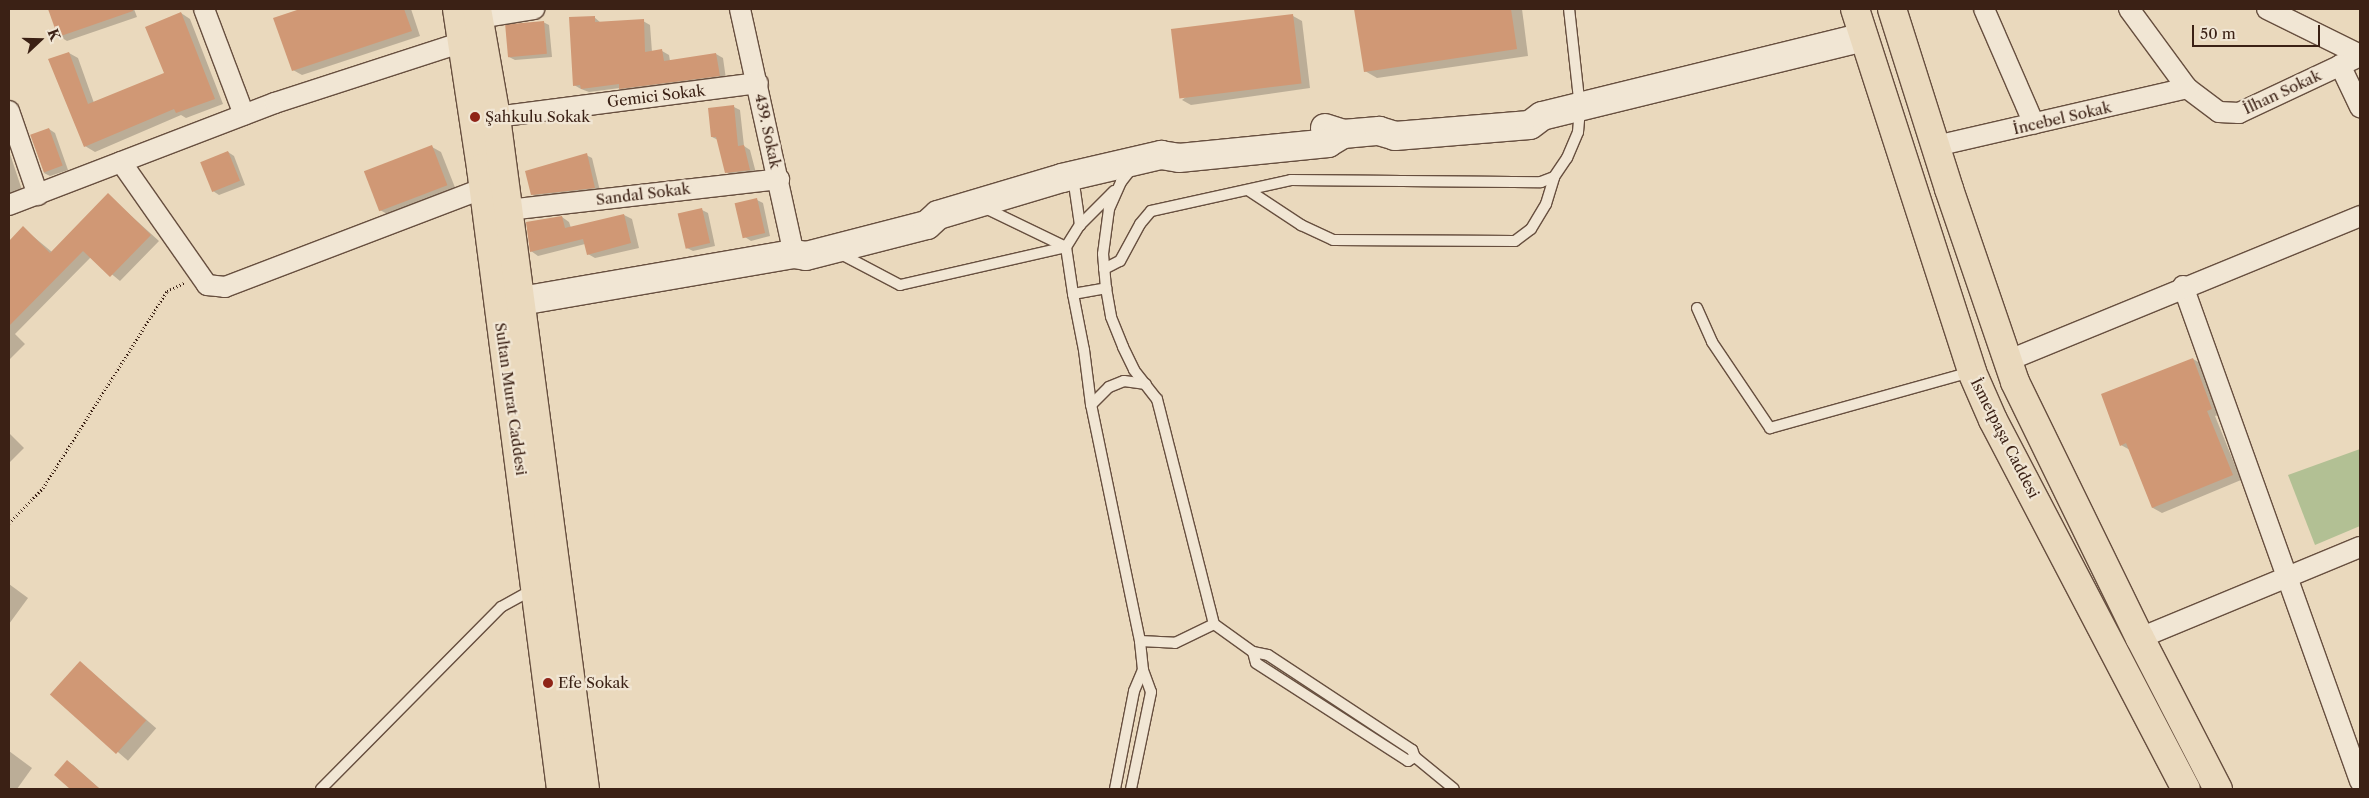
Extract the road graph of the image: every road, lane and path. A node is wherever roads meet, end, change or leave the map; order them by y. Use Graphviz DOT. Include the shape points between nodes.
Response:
graph roads {
  1 [pos="204,9"];
  2 [pos="534,9"];
  3 [pos="740,9"];
  4 [pos="1568,9"];
  5 [pos="1855,9"];
  6 [pos="1984,9"];
  7 [pos="2129,9"];
  8 [pos="2267,9"];
  9 [pos="471,12"];
  10 [pos="2300,16"];
  11 [pos="1896,18"];
  12 [pos="1863,37"];
  13 [pos="463,42"];
  14 [pos="2360,55"];
  15 [pos="2340,65"];
  16 [pos="758,83"];
  17 [pos="2187,88"];
  18 [pos="2360,107"];
  19 [pos="1580,108"];
  20 [pos="9,111"];
  21 [pos="244,115"];
  22 [pos="496,117"];
  23 [pos="2034,124"];
  24 [pos="1936,146"];
  25 [pos="1149,158"];
  26 [pos="121,162"];
  27 [pos="1073,176"];
  28 [pos="1554,177"];
  29 [pos="779,178"];
  30 [pos="1121,182"];
  31 [pos="484,188"];
  32 [pos="1248,190"];
  33 [pos="38,195"];
  34 [pos="976,204"];
  35 [pos="9,205"];
  36 [pos="508,210"];
  37 [pos="938,214"];
  38 [pos="2360,216"];
  39 [pos="1080,225"];
  40 [pos="1066,247"];
  41 [pos="834,250"];
  42 [pos="794,254"];
  43 [pos="1104,269"];
  44 [pos="207,285"];
  45 [pos="2183,286"];
  46 [pos="1106,288"];
  47 [pos="1073,294"];
  48 [pos="510,304"];
  49 [pos="1697,308"];
  50 [pos="2007,362"];
  51 [pos="1972,372"];
  52 [pos="1146,384"];
  53 [pos="1091,405"];
  54 [pos="9,523"];
  55 [pos="2360,547"];
  56 [pos="2287,575"];
  57 [pos="548,584"];
  58 [pos="2116,584"];
  59 [pos="2088,598"];
  60 [pos="1214,624"];
  61 [pos="2140,638"];
  62 [pos="1140,641"];
  63 [pos="1143,670"];
  64 [pos="2360,781"];
  65 [pos="321,789"];
  66 [pos="561,789"];
  67 [pos="585,789"];
  68 [pos="1115,789"];
  69 [pos="1131,789"];
  70 [pos="1454,789"];
  71 [pos="2186,789"];
  72 [pos="2218,789"];
  1 -- 21 [label="street"];
  2 -- 9 [label="street"];
  3 -- 16 [label="street, 439. Sokak"];
  4 -- 19 [label="lane"];
  5 -- 12 [label="main road, İsmetpaşa Caddesi"];
  6 -- 23 [label="street"];
  7 -- 17 [label="street, İlhan Sokak"];
  8 -- 10 [label="street"];
  9 -- 13 [label="main road, Sultan Murat Caddesi"];
  9 -- 22 [label="main road, Sultan Murat Caddesi"];
  10 -- 14 [label="street"];
  11 -- 12 [label="main road"];
  11 -- 24 [label="main road"];
  12 -- 19 [label="main road"];
  12 -- 51 [label="main road, İsmetpaşa Caddesi"];
  13 -- 21 [label="street"];
  13 -- 31 [label="main road, Sultan Murat Caddesi"];
  14 -- 15 [label="street, İlhan Sokak"];
  15 -- 17 [label="street, İlhan Sokak" via="2240,112 2219,112"];
  15 -- 18 [label="street"];
  16 -- 22 [label="street, Gemici Sokak"];
  16 -- 29 [label="street, 439. Sokak"];
  17 -- 23 [label="street, İncebel Sokak"];
  19 -- 25 [label="main road" via="1542,116 1530,125 1395,136 1379,131 1343,134 1328,142 1179,158"];
  19 -- 28 [label="lane" via="1578,132 1567,158"];
  20 -- 33 [label="street"];
  21 -- 26 [label="street"];
  22 -- 36 [label="main road, Sultan Murat Caddesi"];
  23 -- 24 [label="street, İncebel Sokak"];
  24 -- 50 [label="main road"];
  25 -- 27 [label="main road"];
  25 -- 30 [label="lane"];
  26 -- 33 [label="street"];
  26 -- 44 [label="street"];
  27 -- 34 [label="main road"];
  27 -- 39 [label="lane"];
  28 -- 32 [label="lane" via="1541,182 1291,180"];
  28 -- 32 [label="lane" via="1546,204 1531,229 1515,241 1333,240 1301,225"];
  29 -- 36 [label="street, Sandal Sokak"];
  29 -- 42 [label="street, 439. Sokak"];
  30 -- 39 [label="lane"];
  30 -- 43 [label="lane" via="1109,209"];
  31 -- 44 [label="street" via="239,283 225,287"];
  31 -- 48 [label="main road, Sultan Murat Caddesi"];
  32 -- 43 [label="lane" via="1151,211 1120,261"];
  33 -- 35 [label="street"];
  34 -- 37 [label="main road"];
  34 -- 40 [label="lane"];
  36 -- 48 [label="main road, Sultan Murat Caddesi"];
  37 -- 41 [label="main road" via="927,226"];
  37 -- 42 [label="main road" via="925,210 802,245"];
  38 -- 45 [label="street"];
  39 -- 40 [label="lane"];
  40 -- 41 [label="lane" via="900,285"];
  40 -- 47 [label="lane"];
  41 -- 42 [label="main road" via="806,256"];
  42 -- 48 [label="main road"];
  43 -- 46 [label="lane"];
  44 -- 54 [label="path" via="182,283 167,291 43,488"];
  45 -- 50 [label="street"];
  45 -- 56 [label="street"];
  46 -- 47 [label="lane"];
  46 -- 52 [label="lane" via="1111,317 1123,347"];
  47 -- 53 [label="lane"];
  48 -- 57 [label="main road, Sultan Murat Caddesi"];
  49 -- 51 [label="lane" via="1712,342 1770,428"];
  50 -- 51 [label="main road"];
  50 -- 58 [label="main road"];
  51 -- 59 [label="main road, İsmetpaşa Caddesi" via="1993,420"];
  52 -- 53 [label="lane" via="1124,381 1109,387"];
  52 -- 60 [label="lane" via="1157,399"];
  53 -- 62 [label="lane"];
  55 -- 56 [label="street"];
  56 -- 61 [label="street"];
  56 -- 64 [label="street"];
  57 -- 65 [label="lane" via="501,607"];
  57 -- 66 [label="main road, Sultan Murat Caddesi"];
  57 -- 67 [label="main road"];
  58 -- 59 [label="main road"];
  58 -- 61 [label="main road"];
  59 -- 71 [label="main road, İsmetpaşa Caddesi"];
  60 -- 62 [label="lane" via="1175,643"];
  60 -- 70 [label="lane" via="1253,652 1256,663 1408,761 1415,758"];
  61 -- 72 [label="main road"];
  62 -- 63 [label="lane"];
  63 -- 68 [label="lane" via="1134,692"];
  63 -- 69 [label="lane" via="1151,692"];
}
